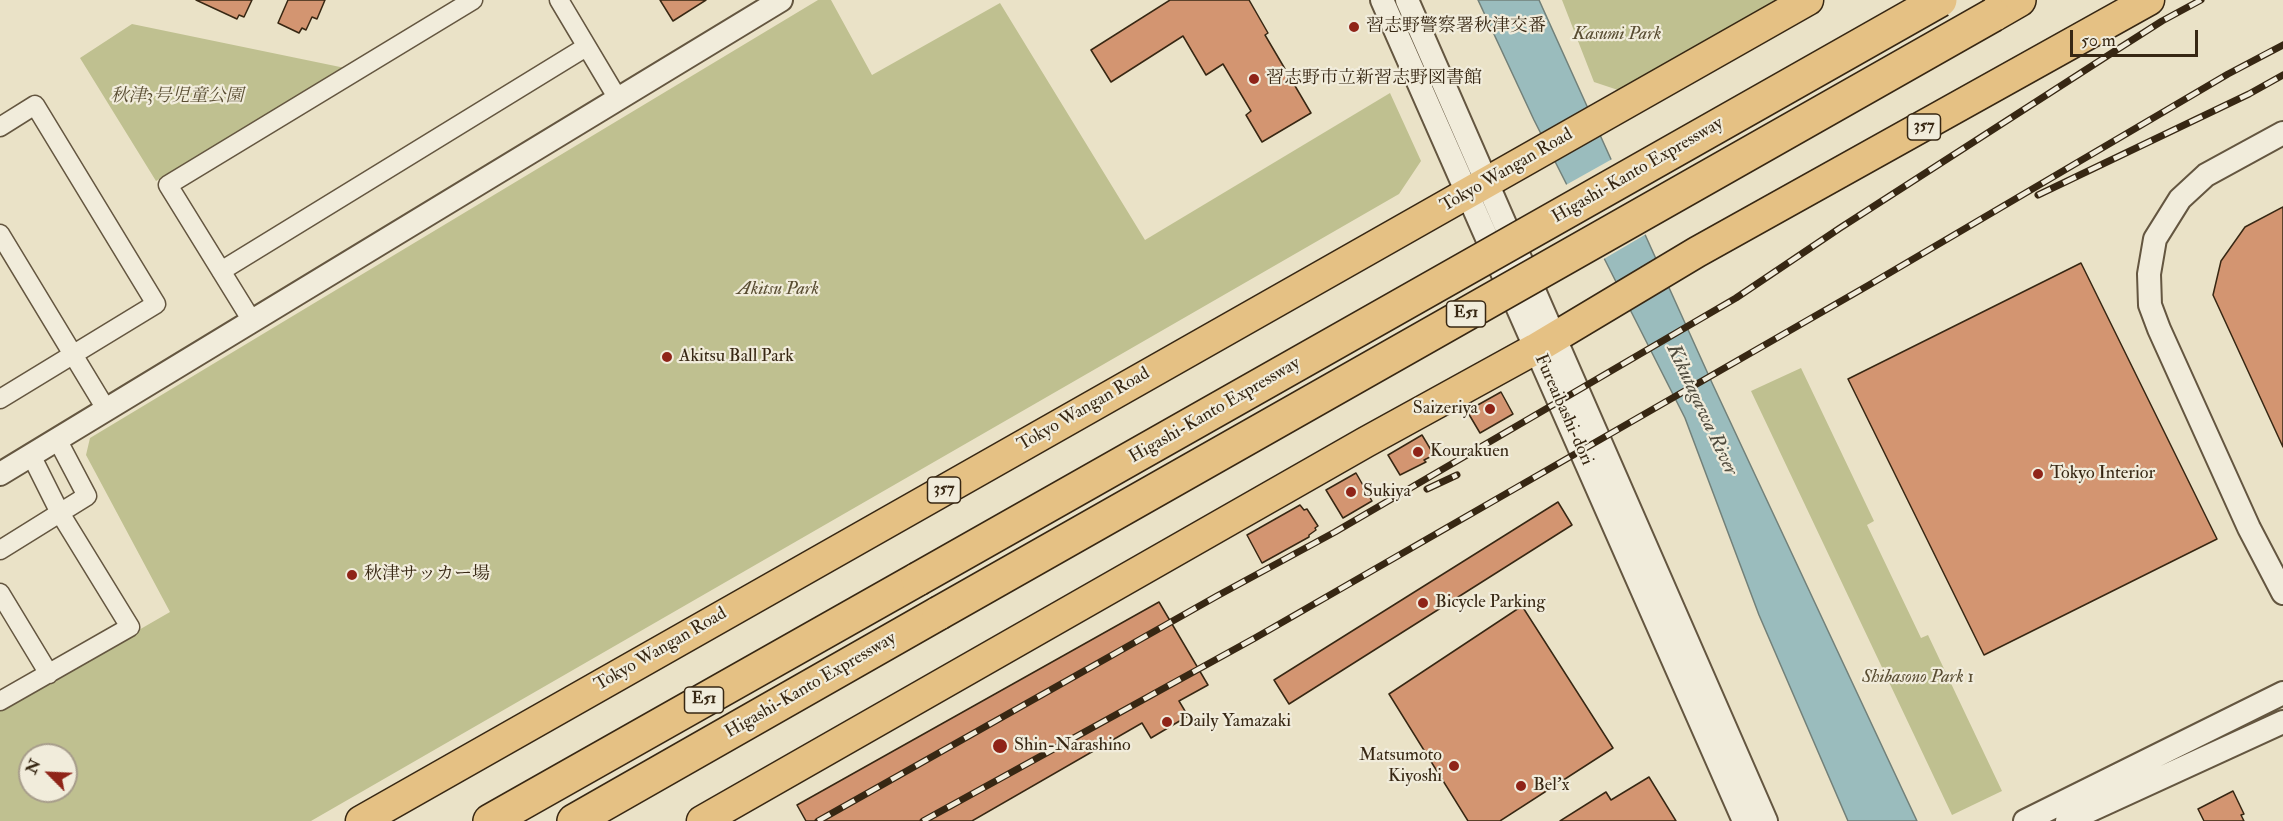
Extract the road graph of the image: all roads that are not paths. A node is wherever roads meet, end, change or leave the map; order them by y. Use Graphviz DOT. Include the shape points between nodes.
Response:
graph roads {
  1 [pos="473,0"];
  2 [pos="559,0"];
  3 [pos="1382,0"];
  4 [pos="1407,0"];
  5 [pos="1808,0"];
  6 [pos="1940,0"];
  7 [pos="2149,0"];
  8 [pos="766,4"];
  9 [pos="2006,7"];
  10 [pos="586,47"];
  11 [pos="618,99"];
  12 [pos="0,127"];
  13 [pos="2283,133"];
  14 [pos="1476,189"];
  15 [pos="0,234"];
  16 [pos="221,271"];
  17 [pos="252,321"];
  18 [pos="1555,337"];
  19 [pos="74,355"];
  20 [pos="0,399"];
  21 [pos="106,409"];
  22 [pos="57,439"];
  23 [pos="31,455"];
  24 [pos="0,474"];
  25 [pos="60,513"];
  26 [pos="0,550"];
  27 [pos="0,593"];
  28 [pos="2283,593"];
  29 [pos="49,674"];
  30 [pos="2283,693"];
  31 [pos="0,701"];
  32 [pos="2283,722"];
  33 [pos="360,821"];
  34 [pos="490,821"];
  35 [pos="574,821"];
  36 [pos="702,821"];
  37 [pos="1744,821"];
  38 [pos="1766,821"];
  39 [pos="2025,821"];
  40 [pos="2067,821"];
  1 -- 16 [label="street" via="168,185"];
  2 -- 10 [label="street"];
  3 -- 14 [label="street, Fureaibashi-dori"];
  4 -- 14 [label="street, Fureaibashi-dori"];
  5 -- 14 [label="highway, Tokyo Wangan Road / 357"];
  6 -- 34 [label="highway, Higashi-Kanto Expressway / E51, bridge"];
  7 -- 18 [label="highway, 357" via="1697,252"];
  8 -- 11 [label="street"];
  9 -- 35 [label="highway, Higashi-Kanto Expressway / E51, bridge"];
  10 -- 11 [label="street"];
  10 -- 16 [label="street"];
  11 -- 17 [label="street"];
  12 -- 19 [label="street" via="35,105 156,304"];
  13 -- 28 [label="street" via="2206,175 2180,199 2155,239 2149,274 2150,305 2158,329"];
  14 -- 18 [label="street, Fureaibashi-dori"];
  14 -- 33 [label="highway, Tokyo Wangan Road / 357"];
  15 -- 19 [label="street"];
  16 -- 17 [label="street"];
  17 -- 21 [label="street"];
  18 -- 36 [label="highway, 357"];
  18 -- 37 [label="street, Fureaibashi-dori"];
  18 -- 38 [label="street, Fureaibashi-dori"];
  19 -- 20 [label="street"];
  19 -- 21 [label="street"];
  21 -- 22 [label="street"];
  22 -- 23 [label="street"];
  22 -- 25 [label="street" via="87,496"];
  23 -- 24 [label="street"];
  23 -- 25 [label="street"];
  25 -- 26 [label="street"];
  25 -- 29 [label="street" via="130,627"];
  27 -- 29 [label="street"];
  29 -- 31 [label="street"];
  30 -- 39 [label="street"];
  32 -- 40 [label="street"];
}
